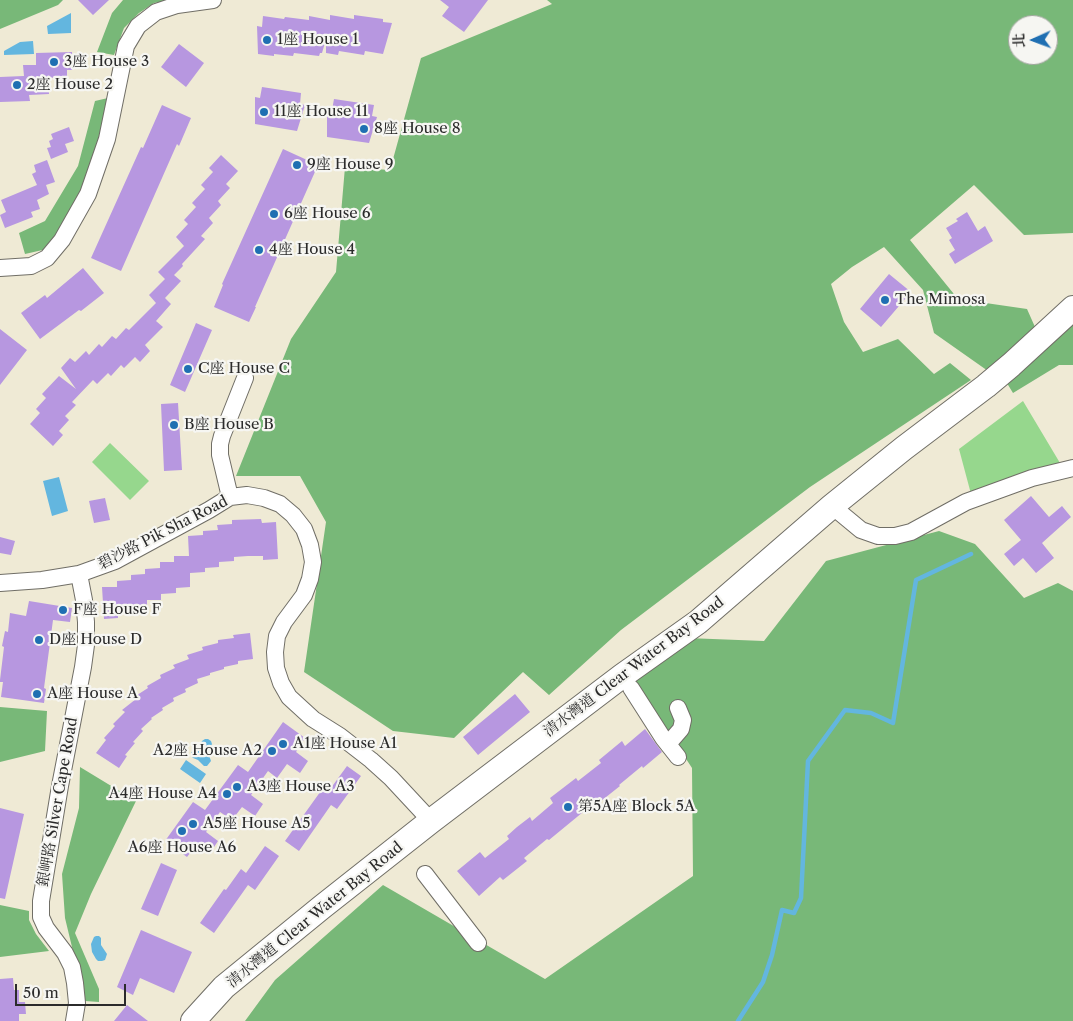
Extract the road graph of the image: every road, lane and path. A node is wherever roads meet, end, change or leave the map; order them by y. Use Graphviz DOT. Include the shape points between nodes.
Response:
graph roads {
  1 [pos="213,0"];
  2 [pos="0,268"];
  3 [pos="1073,308"];
  4 [pos="246,378"];
  5 [pos="1073,468"];
  6 [pos="230,497"];
  7 [pos="832,506"];
  8 [pos="79,574"];
  9 [pos="0,583"];
  10 [pos="631,688"];
  11 [pos="678,708"];
  12 [pos="668,744"];
  13 [pos="678,758"];
  14 [pos="431,821"];
  15 [pos="425,874"];
  16 [pos="478,943"];
  17 [pos="74,1021"];
  18 [pos="193,1021"];
  1 -- 2 [label="street" via="177,5 156,12 138,26 126,46 107,139 88,194 62,240 47,258 31,266"];
  3 -- 7 [label="main road, 清水灣道 Clear Water Bay Road" via="992,381"];
  4 -- 6 [label="street" via="220,444"];
  5 -- 7 [label="street" via="1032,478 966,502 911,532 895,536 878,536 861,530"];
  6 -- 8 [label="street, 碧沙路 Pik Sha Road" via="115,561"];
  6 -- 14 [label="street, 碧沙路 Pik Sha Road" via="247,495 280,504 294,515 310,545 313,562 310,579 304,595 277,636 274,652 284,689 313,719 371,760"];
  7 -- 14 [label="main road, 清水灣道 Clear Water Bay Road" via="698,622"];
  8 -- 9 [label="street, 碧沙路 Pik Sha Road"];
  8 -- 17 [label="street, 銀岬路 Silver Cape Road" via="86,645 41,901 41,917 46,928 72,968 77,1003"];
  10 -- 12 [label="street"];
  11 -- 12 [label="street" via="683,720 681,729"];
  12 -- 13 [label="street"];
  14 -- 18 [label="main road, 清水灣道 Clear Water Bay Road" via="224,987"];
  15 -- 16 [label="street"];
}
